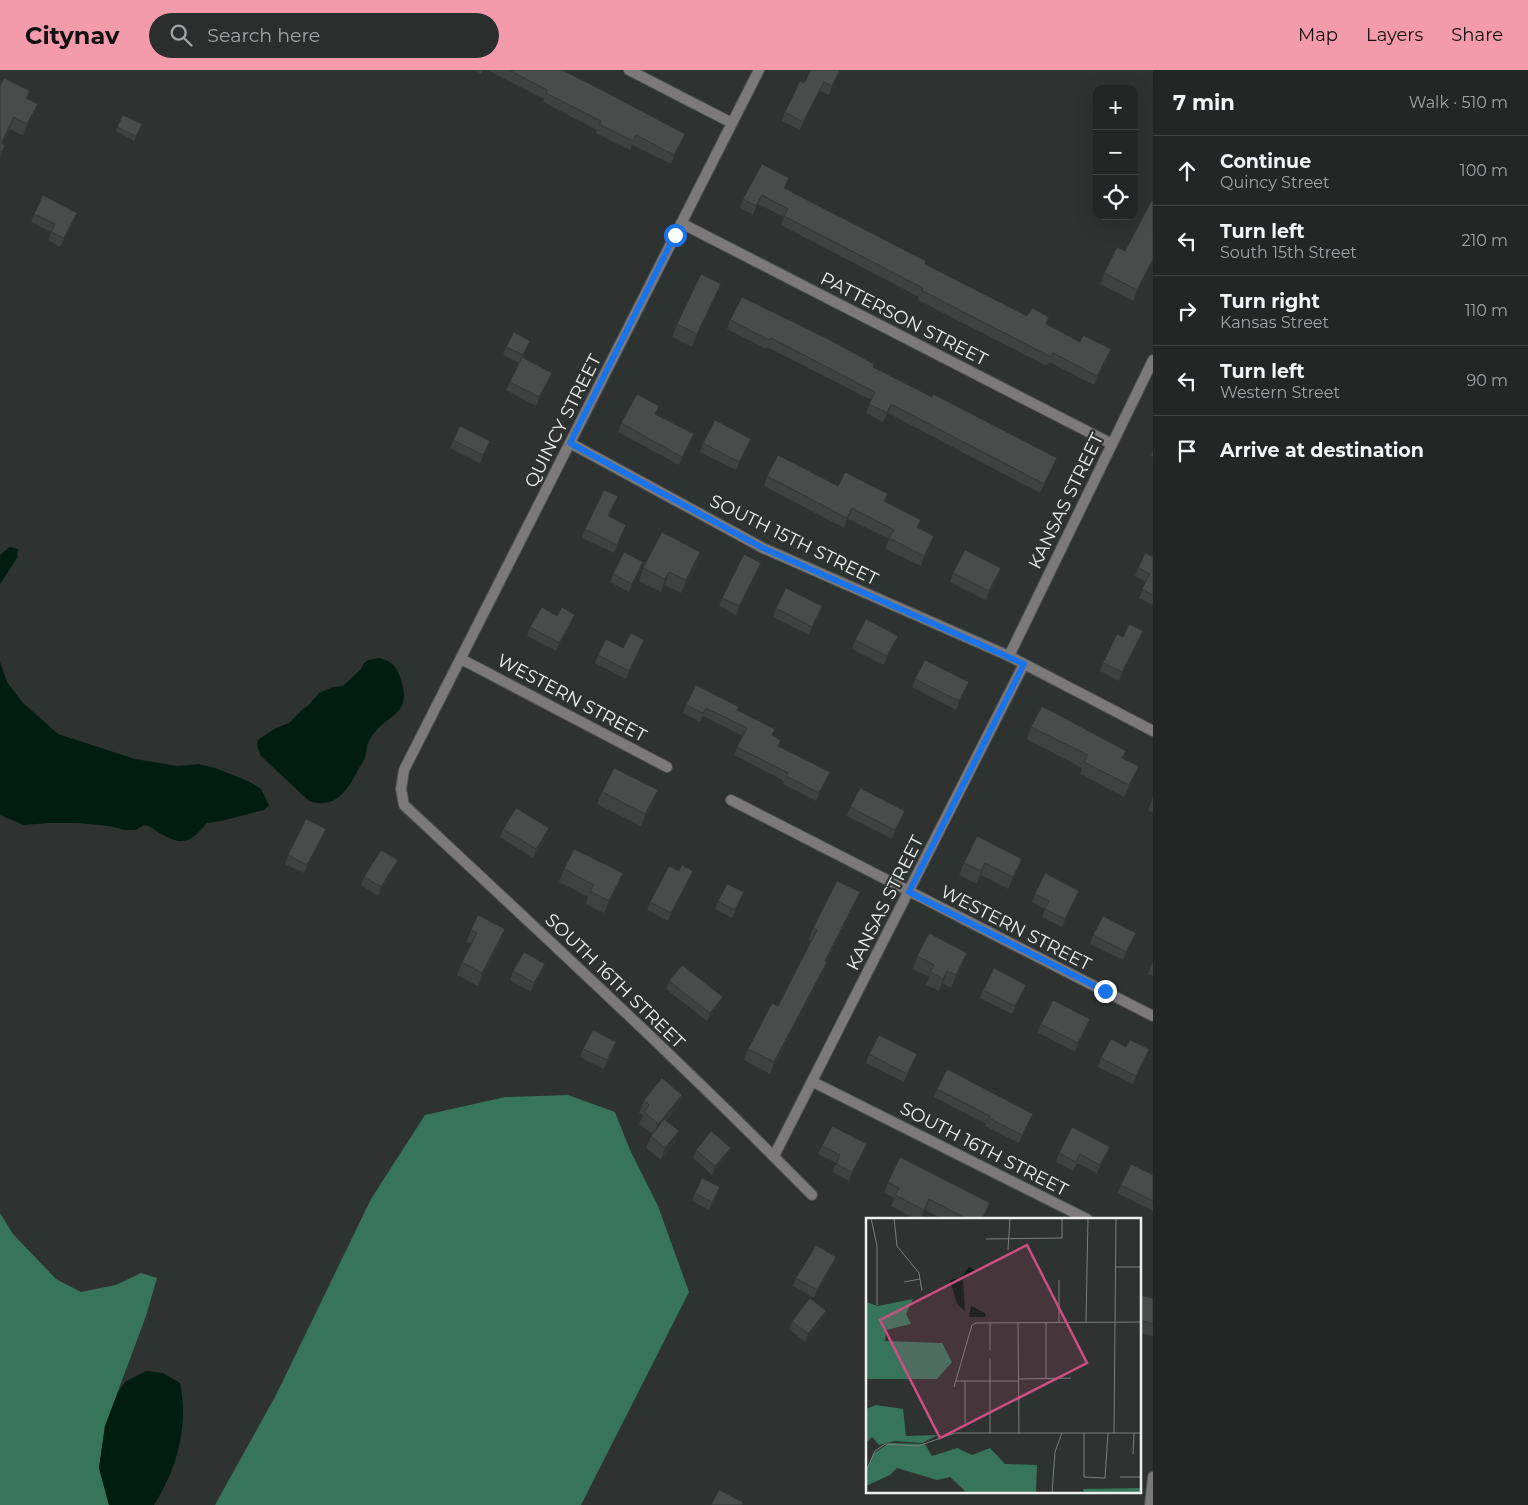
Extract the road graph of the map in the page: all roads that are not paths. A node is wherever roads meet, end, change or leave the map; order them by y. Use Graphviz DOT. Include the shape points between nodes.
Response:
graph roads {
  1 [pos="629,70"];
  2 [pos="759,70"];
  3 [pos="732,123"];
  4 [pos="681,223"];
  5 [pos="1153,360"];
  6 [pos="570,443"];
  7 [pos="1112,444"];
  8 [pos="1009,656"];
  9 [pos="461,658"];
  10 [pos="1024,664"];
  11 [pos="1153,731"];
  12 [pos="667,767"];
  13 [pos="401,789"];
  14 [pos="731,800"];
  15 [pos="909,892"];
  16 [pos="1153,1016"];
  17 [pos="813,1082"];
  18 [pos="774,1156"];
  19 [pos="812,1195"];
  20 [pos="1085,1218"];
  21 [pos="1153,1477"];
  22 [pos="1150,1505"];
  1 -- 3 [label="street"];
  2 -- 3 [label="street, QUINCY STREET"];
  3 -- 4 [label="street, QUINCY STREET"];
  4 -- 6 [label="street, QUINCY STREET"];
  4 -- 7 [label="street, PATTERSON STREET"];
  5 -- 7 [label="street, KANSAS STREET"];
  6 -- 8 [label="street, SOUTH 15TH STREET" via="763,548"];
  6 -- 9 [label="street, QUINCY STREET"];
  7 -- 8 [label="street, KANSAS STREET"];
  8 -- 10 [label="street, SOUTH 15TH STREET"];
  9 -- 12 [label="street, WESTERN STREET"];
  9 -- 13 [label="street, QUINCY STREET" via="404,770"];
  10 -- 11 [label="street"];
  10 -- 15 [label="street, KANSAS STREET"];
  13 -- 18 [label="street, SOUTH 16TH STREET" via="404,805"];
  14 -- 15 [label="street, WESTERN STREET"];
  15 -- 16 [label="street, WESTERN STREET"];
  15 -- 17 [label="street, KANSAS STREET"];
  17 -- 18 [label="street, KANSAS STREET"];
  17 -- 20 [label="street, SOUTH 16TH STREET"];
  18 -- 19 [label="street, SOUTH 16TH STREET"];
  21 -- 22 [label="street"];
}
